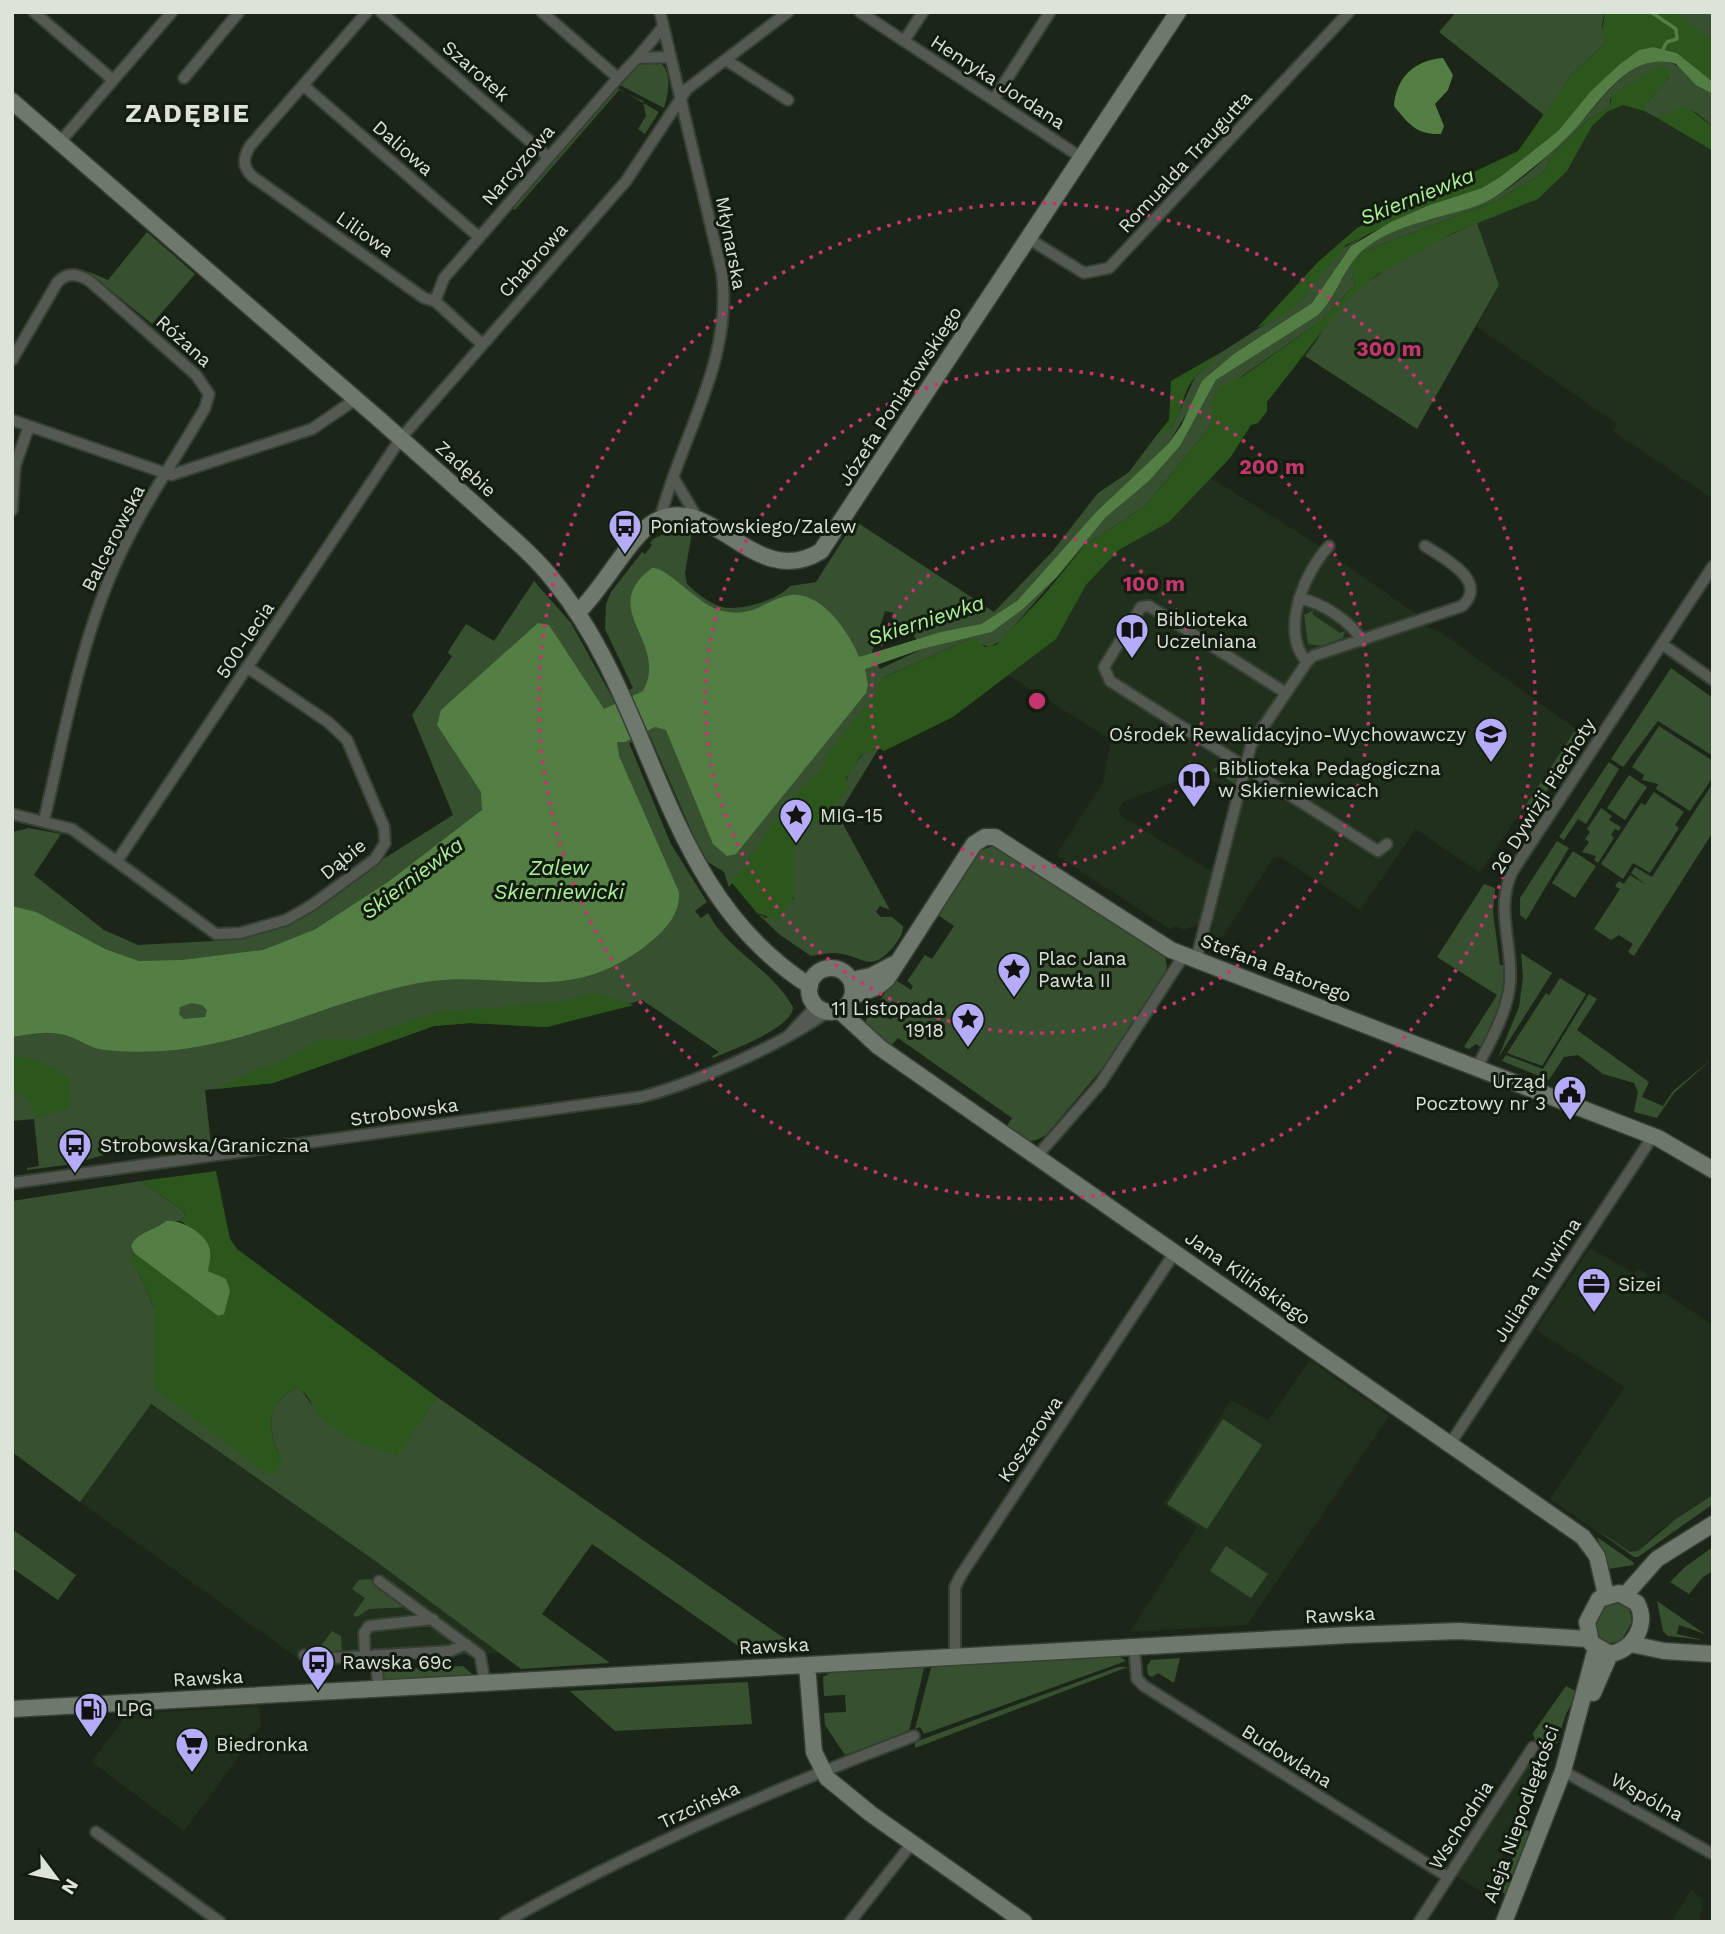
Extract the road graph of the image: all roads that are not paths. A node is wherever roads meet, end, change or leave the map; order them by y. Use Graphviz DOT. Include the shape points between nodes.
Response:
graph roads {
  1 [pos="34,12"];
  2 [pos="172,12"];
  3 [pos="239,12"];
  4 [pos="367,12"];
  5 [pos="381,12"];
  6 [pos="542,12"];
  7 [pos="660,12"];
  8 [pos="788,12"];
  9 [pos="860,12"];
  10 [pos="923,12"];
  11 [pos="1049,12"];
  12 [pos="1178,12"];
  13 [pos="1349,12"];
  14 [pos="663,27"];
  15 [pos="904,41"];
  16 [pos="669,57"];
  17 [pos="638,58"];
  18 [pos="726,60"];
  19 [pos="184,78"];
  20 [pos="618,78"];
  21 [pos="113,80"];
  22 [pos="304,86"];
  23 [pos="680,98"];
  24 [pos="993,99"];
  25 [pos="788,100"];
  26 [pos="12,101"];
  27 [pos="60,142"];
  28 [pos="548,157"];
  29 [pos="1082,158"];
  30 [pos="479,237"];
  31 [pos="1029,239"];
  32 [pos="435,301"];
  33 [pos="482,344"];
  34 [pos="12,360"];
  35 [pos="356,399"];
  36 [pos="12,420"];
  37 [pos="29,426"];
  38 [pos="401,438"];
  39 [pos="166,475"];
  40 [pos="673,477"];
  41 [pos="12,510"];
  42 [pos="660,519"];
  43 [pos="698,521"];
  44 [pos="1329,546"];
  45 [pos="1425,546"];
  46 [pos="1713,566"];
  47 [pos="1299,598"];
  48 [pos="578,612"];
  49 [pos="1362,641"];
  50 [pos="1662,644"];
  51 [pos="1307,662"];
  52 [pos="247,667"];
  53 [pos="1713,680"];
  54 [pos="1286,693"];
  55 [pos="1246,767"];
  56 [pos="12,814"];
  57 [pos="44,820"];
  58 [pos="1387,844"];
  59 [pos="117,862"];
  60 [pos="1190,958"];
  61 [pos="812,980"];
  62 [pos="852,988"];
  63 [pos="828,1009"];
  64 [pos="1478,1068"];
  65 [pos="1653,1136"];
  66 [pos="1037,1156"];
  67 [pos="1713,1170"];
  68 [pos="12,1183"];
  69 [pos="1175,1252"];
  70 [pos="1450,1444"];
  71 [pos="1713,1524"];
  72 [pos="379,1581"];
  73 [pos="1606,1595"];
  74 [pos="1632,1599"];
  75 [pos="433,1619"];
  76 [pos="1587,1622"];
  77 [pos="1537,1635"];
  78 [pos="1635,1637"];
  79 [pos="466,1644"];
  80 [pos="1134,1647"];
  81 [pos="1598,1647"];
  82 [pos="1713,1654"];
  83 [pos="304,1655"];
  84 [pos="370,1655"];
  85 [pos="955,1657"];
  86 [pos="807,1665"];
  87 [pos="485,1682"];
  88 [pos="379,1689"];
  89 [pos="12,1709"];
  90 [pos="914,1735"];
  91 [pos="1533,1747"];
  92 [pos="821,1771"];
  93 [pos="1563,1771"];
  94 [pos="96,1832"];
  95 [pos="913,1842"];
  96 [pos="1713,1854"];
  97 [pos="1448,1877"];
  98 [pos="220,1922"];
  99 [pos="505,1922"];
  100 [pos="850,1922"];
  101 [pos="1024,1922"];
  102 [pos="1419,1922"];
  103 [pos="1504,1922"];
  1 -- 21 [label="street"];
  2 -- 21 [label="street"];
  3 -- 19 [label="street"];
  4 -- 22 [label="street"];
  5 -- 28 [label="street, Szarotek"];
  6 -- 20 [label="street"];
  7 -- 14 [label="street, Młynarska"];
  8 -- 18 [label="street, Chabrowa"];
  9 -- 15 [label="street, Henryka Jordana"];
  10 -- 15 [label="street"];
  11 -- 24 [label="street"];
  12 -- 29 [label="street, Józefa Poniatowskiego"];
  13 -- 31 [label="street, Romualda Traugutta" via="1110,268 1084,273"];
  14 -- 16 [label="street, Młynarska"];
  14 -- 17 [label="street, Narcyzowa"];
  15 -- 24 [label="street, Henryka Jordana"];
  16 -- 17 [label="street"];
  16 -- 23 [label="street, Młynarska"];
  17 -- 20 [label="street, Narcyzowa"];
  18 -- 23 [label="street, Chabrowa"];
  18 -- 25 [label="street"];
  20 -- 28 [label="street, Narcyzowa"];
  21 -- 27 [label="street"];
  22 -- 30 [label="street, Daliowa"];
  22 -- 32 [label="street, Liliowa" via="250,146 245,167 424,298"];
  23 -- 33 [label="street, Chabrowa" via="626,181"];
  23 -- 40 [label="street, Młynarska" via="722,273 725,315 707,391"];
  24 -- 29 [label="street, Henryka Jordana"];
  26 -- 27 [label="street, Zadębie"];
  27 -- 35 [label="street, Zadębie"];
  28 -- 30 [label="street, Narcyzowa"];
  29 -- 31 [label="street, Józefa Poniatowskiego"];
  30 -- 32 [label="street, Narcyzowa" via="444,278"];
  31 -- 43 [label="street, Józefa Poniatowskiego" via="821,551 799,562 774,561"];
  32 -- 33 [label="street, Liliowa"];
  33 -- 38 [label="street, Chabrowa"];
  34 -- 39 [label="street, Różana" via="57,283 68,275 84,278 208,388 205,408"];
  35 -- 38 [label="street, Zadębie"];
  35 -- 39 [label="street, Balcerowska" via="312,429"];
  36 -- 37 [label="street"];
  37 -- 39 [label="street"];
  37 -- 41 [label="street" via="15,466"];
  38 -- 48 [label="street, Zadębie" via="537,562"];
  38 -- 52 [label="street, 500-lecia"];
  39 -- 57 [label="street, Balcerowska" via="118,561 99,607"];
  40 -- 42 [label="street, Młynarska"];
  40 -- 43 [label="street"];
  42 -- 43 [label="street, Józefa Poniatowskiego" via="676,515"];
  42 -- 48 [label="street" via="642,532"];
  44 -- 47 [label="street" via="1305,580"];
  45 -- 49 [label="street" via="1464,572 1468,600"];
  46 -- 50 [label="street, 26 Dywizji Piechoty"];
  47 -- 49 [label="street" via="1348,624"];
  47 -- 51 [label="street" via="1299,647"];
  48 -- 61 [label="street, Zadębie" via="622,692 682,840 708,884 750,937"];
  49 -- 51 [label="street"];
  50 -- 53 [label="street"];
  50 -- 64 [label="street, 26 Dywizji Piechoty" via="1508,881 1503,905 1508,997"];
  51 -- 54 [label="street"];
  52 -- 59 [label="street, 500-lecia"];
  52 -- 59 [label="street, Dąbie" via="328,722 351,746 384,827 381,851 286,920 226,935 206,929"];
  54 -- 55 [label="street" via="1251,745"];
  54 -- 55 [label="street" via="1149,606 1141,607 1106,660 1104,671 1110,681"];
  55 -- 58 [label="street" via="1378,851"];
  55 -- 60 [label="street"];
  56 -- 57 [label="street, Dąbie"];
  57 -- 59 [label="street, Dąbie" via="72,829"];
  60 -- 62 [label="street, Stefana Batorego" via="990,836 974,844 894,964"];
  60 -- 64 [label="street, Stefana Batorego"];
  60 -- 66 [label="street" via="1100,1084"];
  61 -- 62 [label="street" via="832,968 845,972"];
  61 -- 63 [label="street" via="810,998"];
  62 -- 63 [label="street"];
  63 -- 66 [label="street, Jana Kilińskiego"];
  63 -- 68 [label="street, Strobowska" via="800,1031 683,1084 641,1097"];
  64 -- 65 [label="street, Stefana Batorego"];
  65 -- 67 [label="street, Stefana Batorego"];
  65 -- 70 [label="street, Juliana Tuwima"];
  66 -- 69 [label="street, Jana Kilińskiego"];
  69 -- 70 [label="street, Jana Kilińskiego"];
  69 -- 85 [label="street, Koszarowa" via="961,1575 956,1587"];
  70 -- 73 [label="street, Jana Kilińskiego" via="1590,1543"];
  71 -- 74 [label="street" via="1672,1550"];
  72 -- 75 [label="street"];
  73 -- 74 [label="street"];
  73 -- 76 [label="street" via="1595,1604"];
  74 -- 78 [label="street" via="1642,1618"];
  75 -- 79 [label="street"];
  75 -- 84 [label="street" via="369,1626 364,1633"];
  76 -- 77 [label="street, Rawska"];
  76 -- 81 [label="street"];
  77 -- 80 [label="street, Rawska" via="1447,1631"];
  77 -- 81 [label="street, Rawska"];
  78 -- 81 [label="street"];
  78 -- 82 [label="street" via="1664,1651"];
  79 -- 84 [label="street" via="450,1651"];
  79 -- 87 [label="street" via="482,1658"];
  80 -- 85 [label="street, Rawska"];
  80 -- 97 [label="street, Budowlana" via="1137,1679 1144,1686"];
  81 -- 93 [label="street, Aleja Niepodległości"];
  83 -- 84 [label="street" via="312,1659"];
  84 -- 88 [label="street"];
  85 -- 86 [label="street, Rawska"];
  86 -- 87 [label="street, Rawska"];
  86 -- 92 [label="street" via="814,1752"];
  87 -- 88 [label="street, Rawska"];
  88 -- 89 [label="street, Rawska"];
  90 -- 92 [label="street, Trzcińska"];
  91 -- 97 [label="street, Wschodnia"];
  92 -- 95 [label="street" via="844,1795"];
  92 -- 99 [label="street, Trzcińska" via="638,1853"];
  93 -- 96 [label="street, Wspólna"];
  93 -- 103 [label="street, Aleja Niepodległości"];
  94 -- 98 [label="street"];
  95 -- 100 [label="street"];
  95 -- 101 [label="street"];
  97 -- 102 [label="street, Wschodnia"];
}
